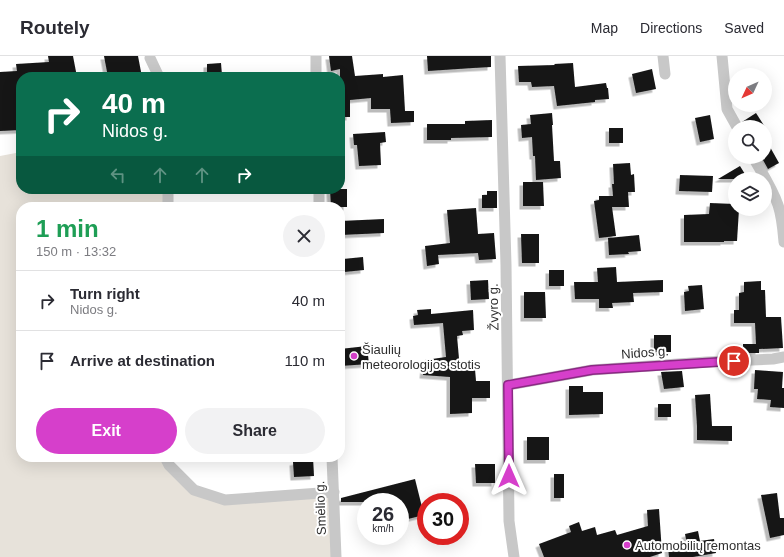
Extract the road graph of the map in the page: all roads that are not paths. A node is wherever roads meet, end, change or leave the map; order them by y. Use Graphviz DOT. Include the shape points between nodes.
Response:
graph roads {
  1 [pos="316,56"];
  2 [pos="500,56"];
  3 [pos="664,56"];
  4 [pos="722,56"];
  5 [pos="150,58"];
  6 [pos="157,72"];
  7 [pos="316,72"];
  8 [pos="665,74"];
  9 [pos="733,120"];
  10 [pos="757,164"];
  11 [pos="784,242"];
  12 [pos="784,357"];
  13 [pos="508,385"];
  14 [pos="168,462"];
  15 [pos="332,462"];
  16 [pos="334,492"];
  17 [pos="336,557"];
  18 [pos="514,557"];
  1 -- 7 [label="street"];
  2 -- 13 [label="street, Žvyro g."];
  3 -- 8 [label="street"];
  4 -- 9 [label="street" via="727,109"];
  5 -- 6 [label="street"];
  10 -- 11 [label="street" via="778,206"];
  12 -- 13 [label="street, Nidos g." via="592,370"];
  13 -- 18 [label="street, Žvyro g." via="509,521"];
  14 -- 16 [label="street" via="194,490 225,500"];
  15 -- 16 [label="street, Smėlio g."];
  16 -- 17 [label="street, Smėlio g."];
}
